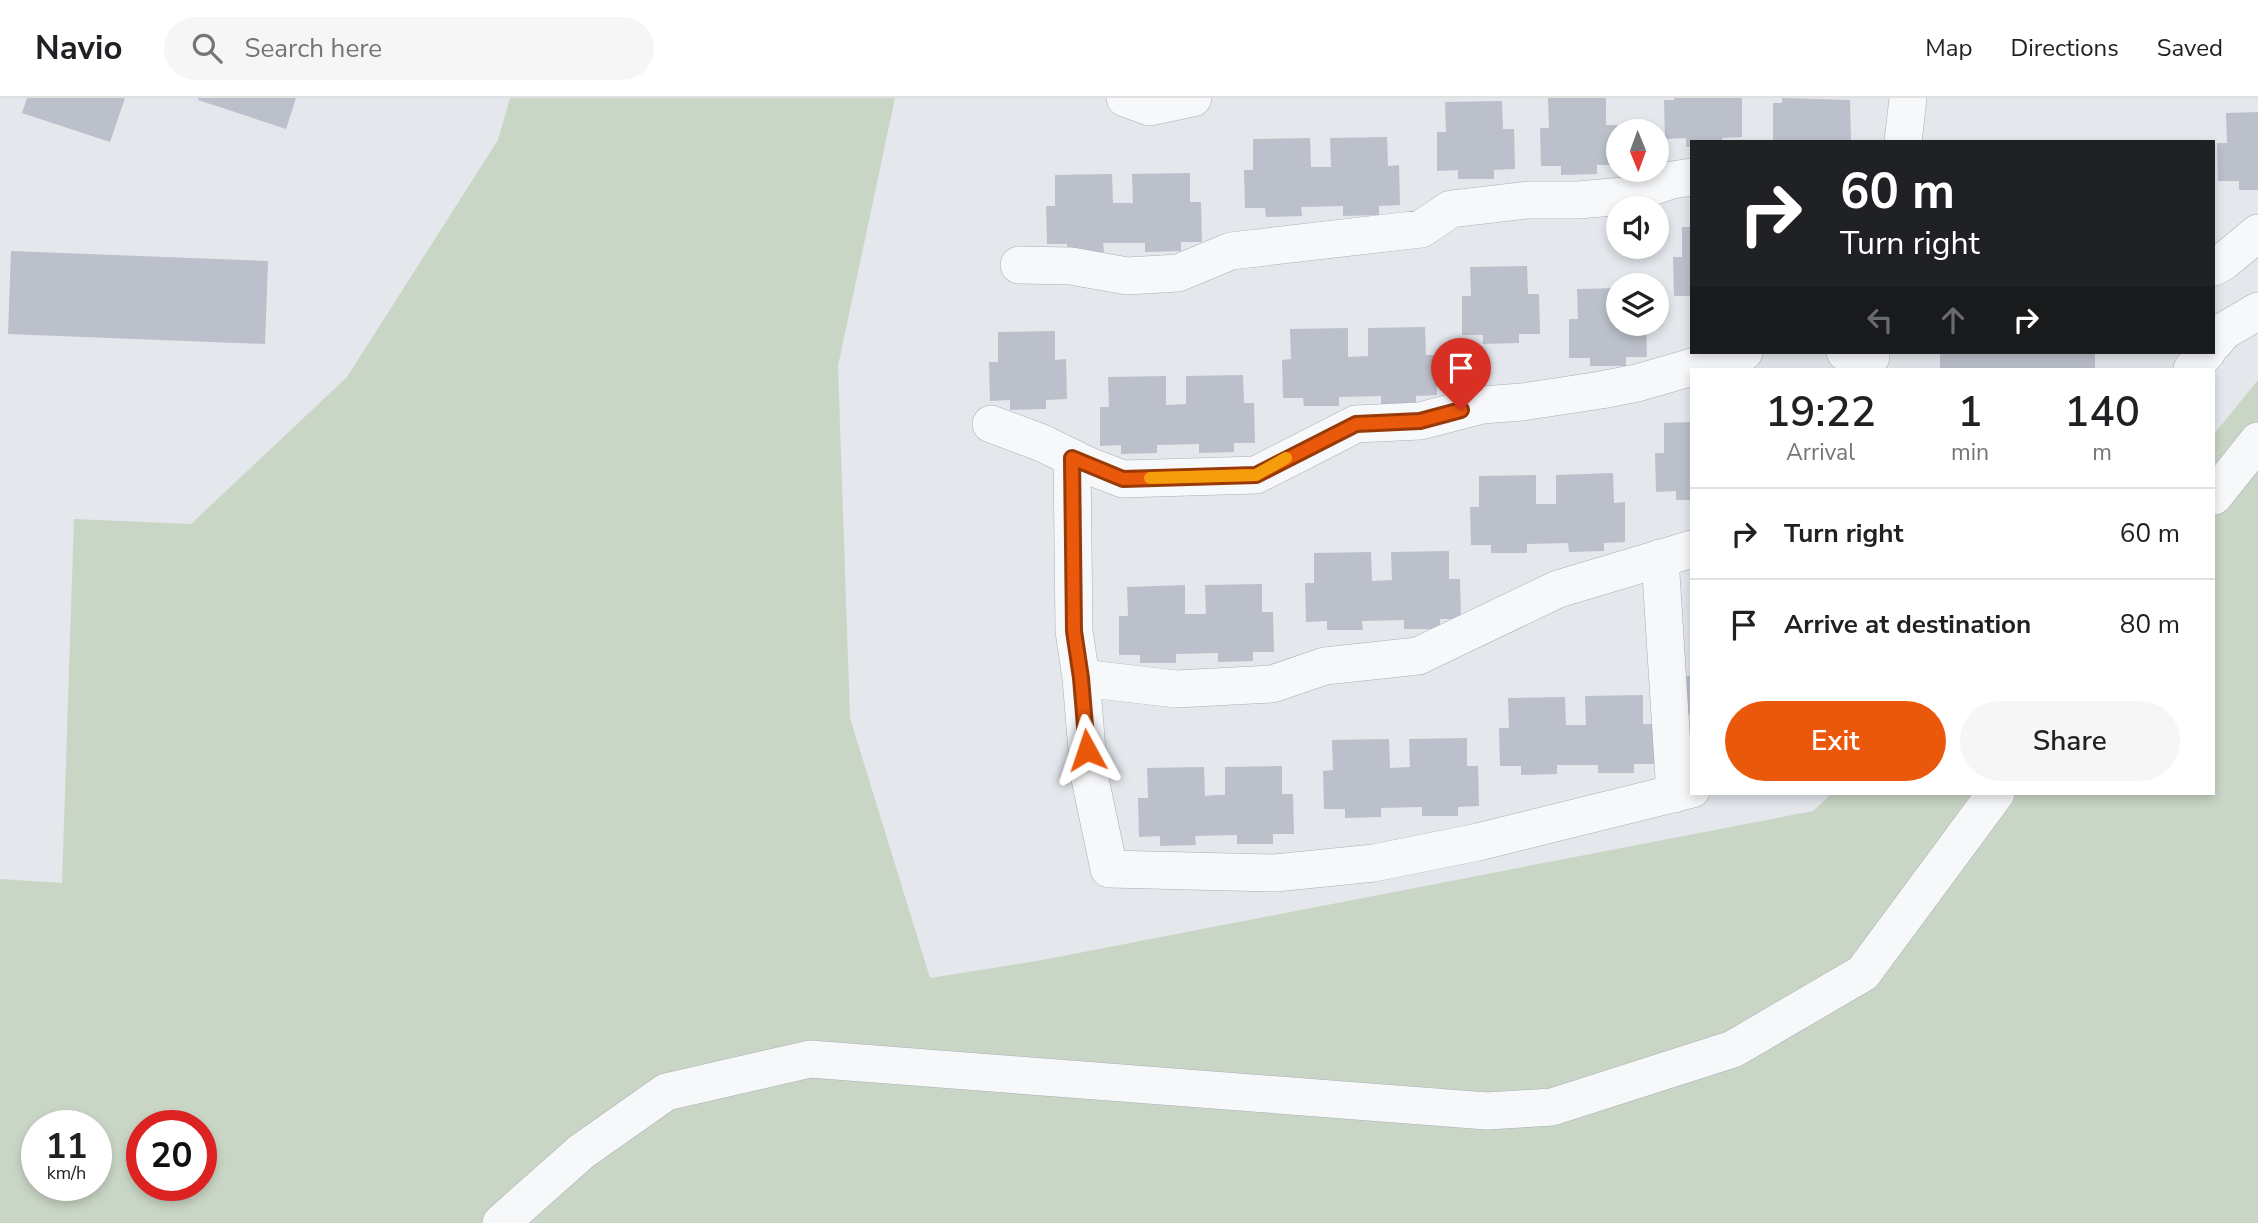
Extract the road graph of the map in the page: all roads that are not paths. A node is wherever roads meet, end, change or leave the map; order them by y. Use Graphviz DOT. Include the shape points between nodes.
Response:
graph roads {
  1 [pos="1125,98"];
  2 [pos="1192,98"];
  3 [pos="1908,98"];
  4 [pos="1903,140"];
  5 [pos="1690,177"];
  6 [pos="2258,233"];
  7 [pos="1019,265"];
  8 [pos="2215,266"];
  9 [pos="2258,312"];
  10 [pos="2215,342"];
  11 [pos="1737,354"];
  12 [pos="2205,354"];
  13 [pos="2193,368"];
  14 [pos="991,424"];
  15 [pos="2258,441"];
  16 [pos="1072,458"];
  17 [pos="2215,495"];
  18 [pos="1676,554"];
  19 [pos="1081,678"];
  20 [pos="1684,792"];
  21 [pos="1995,795"];
  22 [pos="501,1223"];
  1 -- 2 [label="lane" via="1150,107"];
  3 -- 4 [label="lane"];
  5 -- 7 [label="lane" via="1624,196 1451,209 1421,229 1231,251 1178,273 1127,276 1071,266"];
  6 -- 8 [label="lane"];
  9 -- 10 [label="lane" via="2224,331"];
  11 -- 16 [label="lane" via="1601,390 1482,405 1420,421 1356,424 1256,475 1123,479"];
  12 -- 13 [label="lane"];
  14 -- 16 [label="lane"];
  15 -- 17 [label="lane"];
  16 -- 19 [label="lane" via="1074,631"];
  18 -- 19 [label="lane" via="1558,589 1418,656 1325,666 1272,684 1176,689"];
  18 -- 20 [label="lane"];
  19 -- 20 [label="lane" via="1089,774 1109,869 1275,873 1374,863"];
  21 -- 22 [label="lane" via="1864,973 1733,1049 1552,1107 1488,1111 810,1059 666,1092 581,1152"];
}
